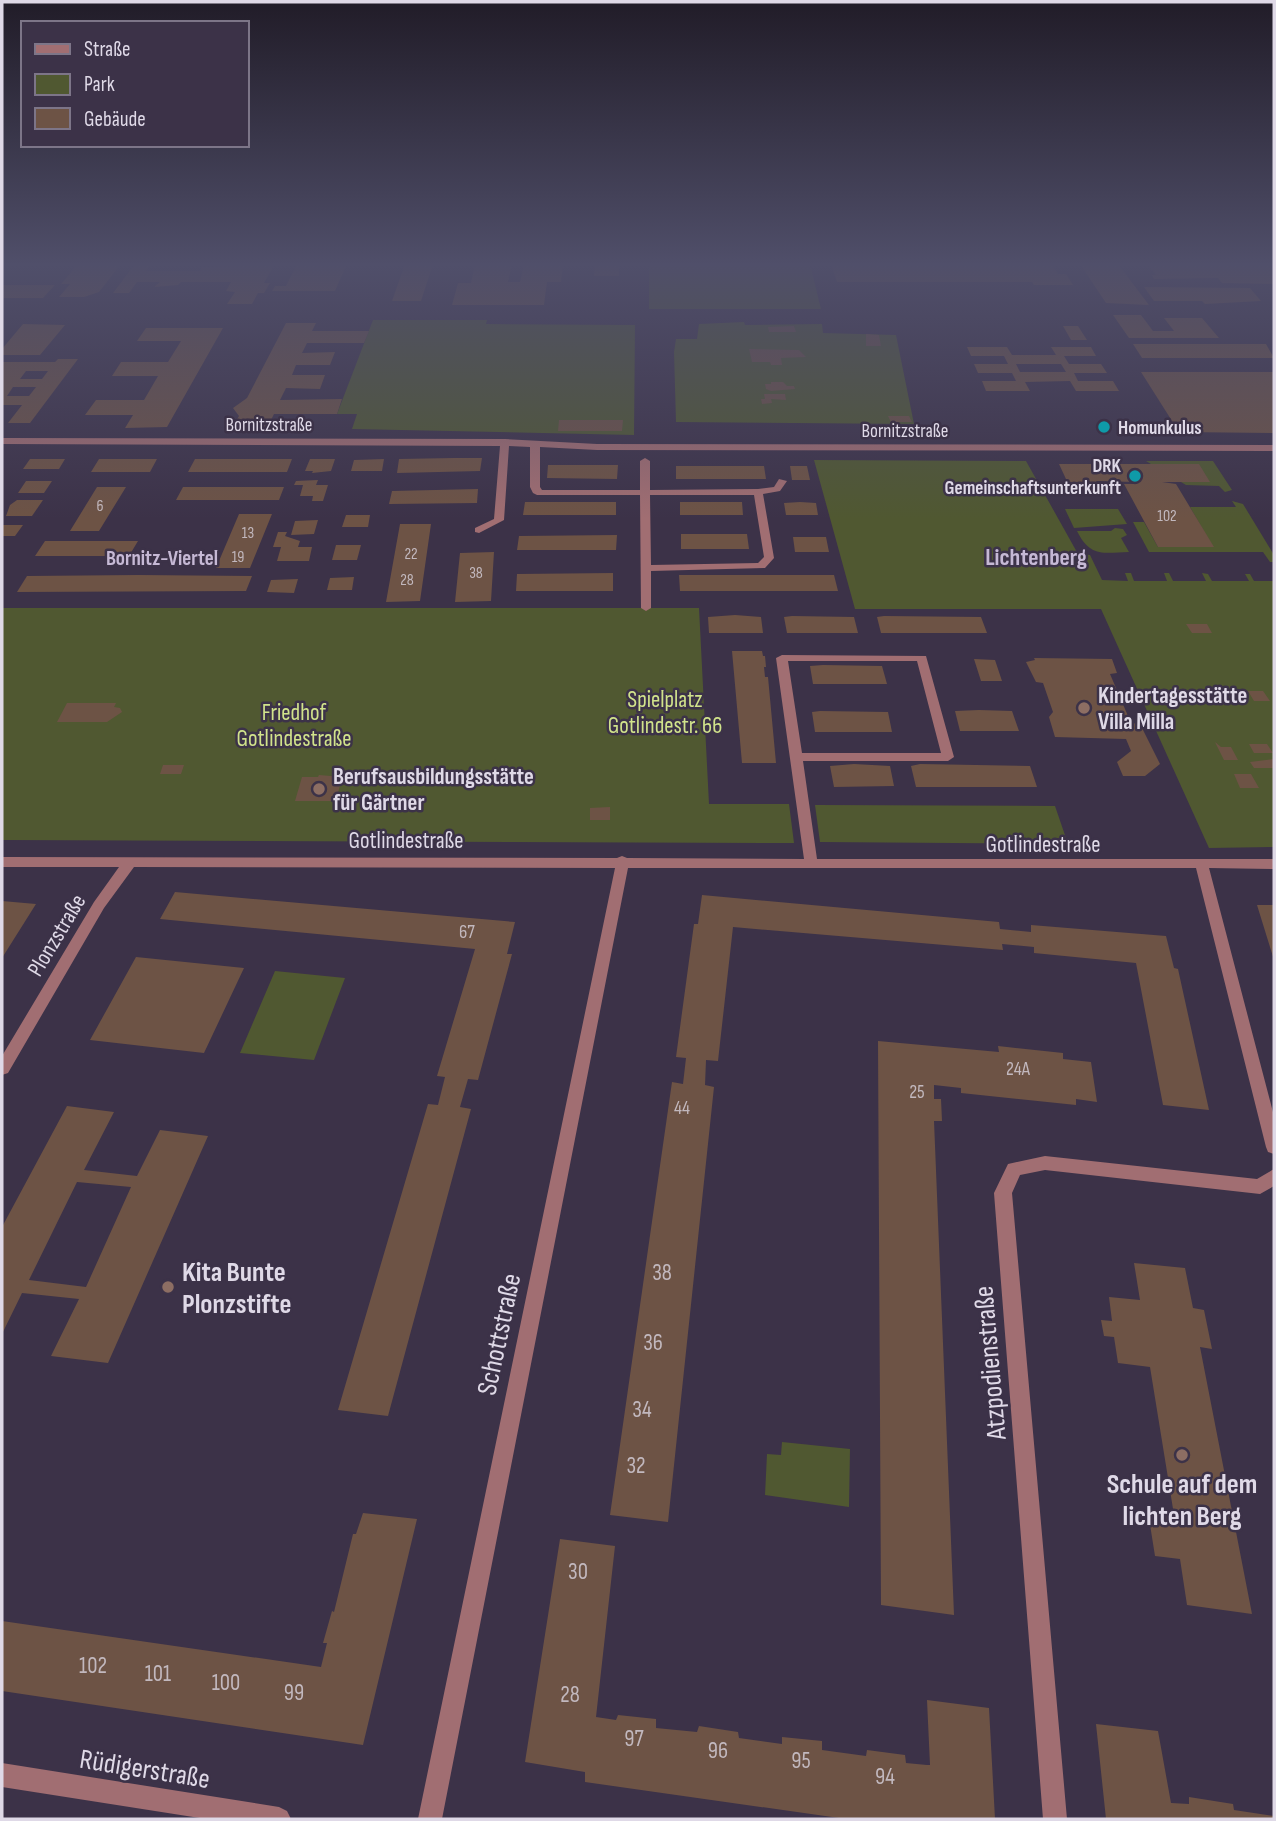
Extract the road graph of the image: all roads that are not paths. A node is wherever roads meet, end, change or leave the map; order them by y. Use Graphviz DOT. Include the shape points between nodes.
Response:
graph roads {
  1 [pos="2,440"];
  2 [pos="505,442"];
  3 [pos="536,444"];
  4 [pos="1274,448"];
  5 [pos="645,461"];
  6 [pos="782,481"];
  7 [pos="758,492"];
  8 [pos="646,494"];
  9 [pos="479,530"];
  10 [pos="647,568"];
  11 [pos="646,608"];
  12 [pos="796,757"];
  13 [pos="622,861"];
  14 [pos="2,862"];
  15 [pos="130,862"];
  16 [pos="811,864"];
  17 [pos="1274,864"];
  18 [pos="1202,866"];
  19 [pos="2,1069"];
  20 [pos="1274,1146"];
  21 [pos="1274,1176"];
  22 [pos="2,1775"];
  23 [pos="279,1819"];
  24 [pos="430,1819"];
  25 [pos="1055,1819"];
  1 -- 2 [label="street, Bornitzstraße"];
  2 -- 3 [label="street, Bornitzstraße"];
  2 -- 9 [label="street" via="499,520"];
  3 -- 4 [label="street, Bornitzstraße"];
  3 -- 8 [label="street" via="535,487 540,493"];
  5 -- 8 [label="street"];
  6 -- 7 [label="street" via="776,489"];
  7 -- 8 [label="street"];
  7 -- 10 [label="street" via="769,558 761,566"];
  8 -- 10 [label="street"];
  10 -- 11 [label="street"];
  12 -- 12 [label="street" via="948,757 922,658 782,658"];
  12 -- 16 [label="street"];
  13 -- 15 [label="street, Gotlindestraße"];
  13 -- 16 [label="street, Gotlindestraße"];
  13 -- 24 [label="street, Schottstraße"];
  14 -- 15 [label="street, Gotlindestraße"];
  15 -- 19 [label="street, Plonzstraße" via="99,905"];
  16 -- 18 [label="street, Gotlindestraße"];
  17 -- 18 [label="street, Gotlindestraße"];
  18 -- 20 [label="street"];
  21 -- 25 [label="street, Atzpodienstraße" via="1260,1187 1045,1163 1014,1169 1003,1193"];
  22 -- 23 [label="street, Rüdigerstraße"];
}
